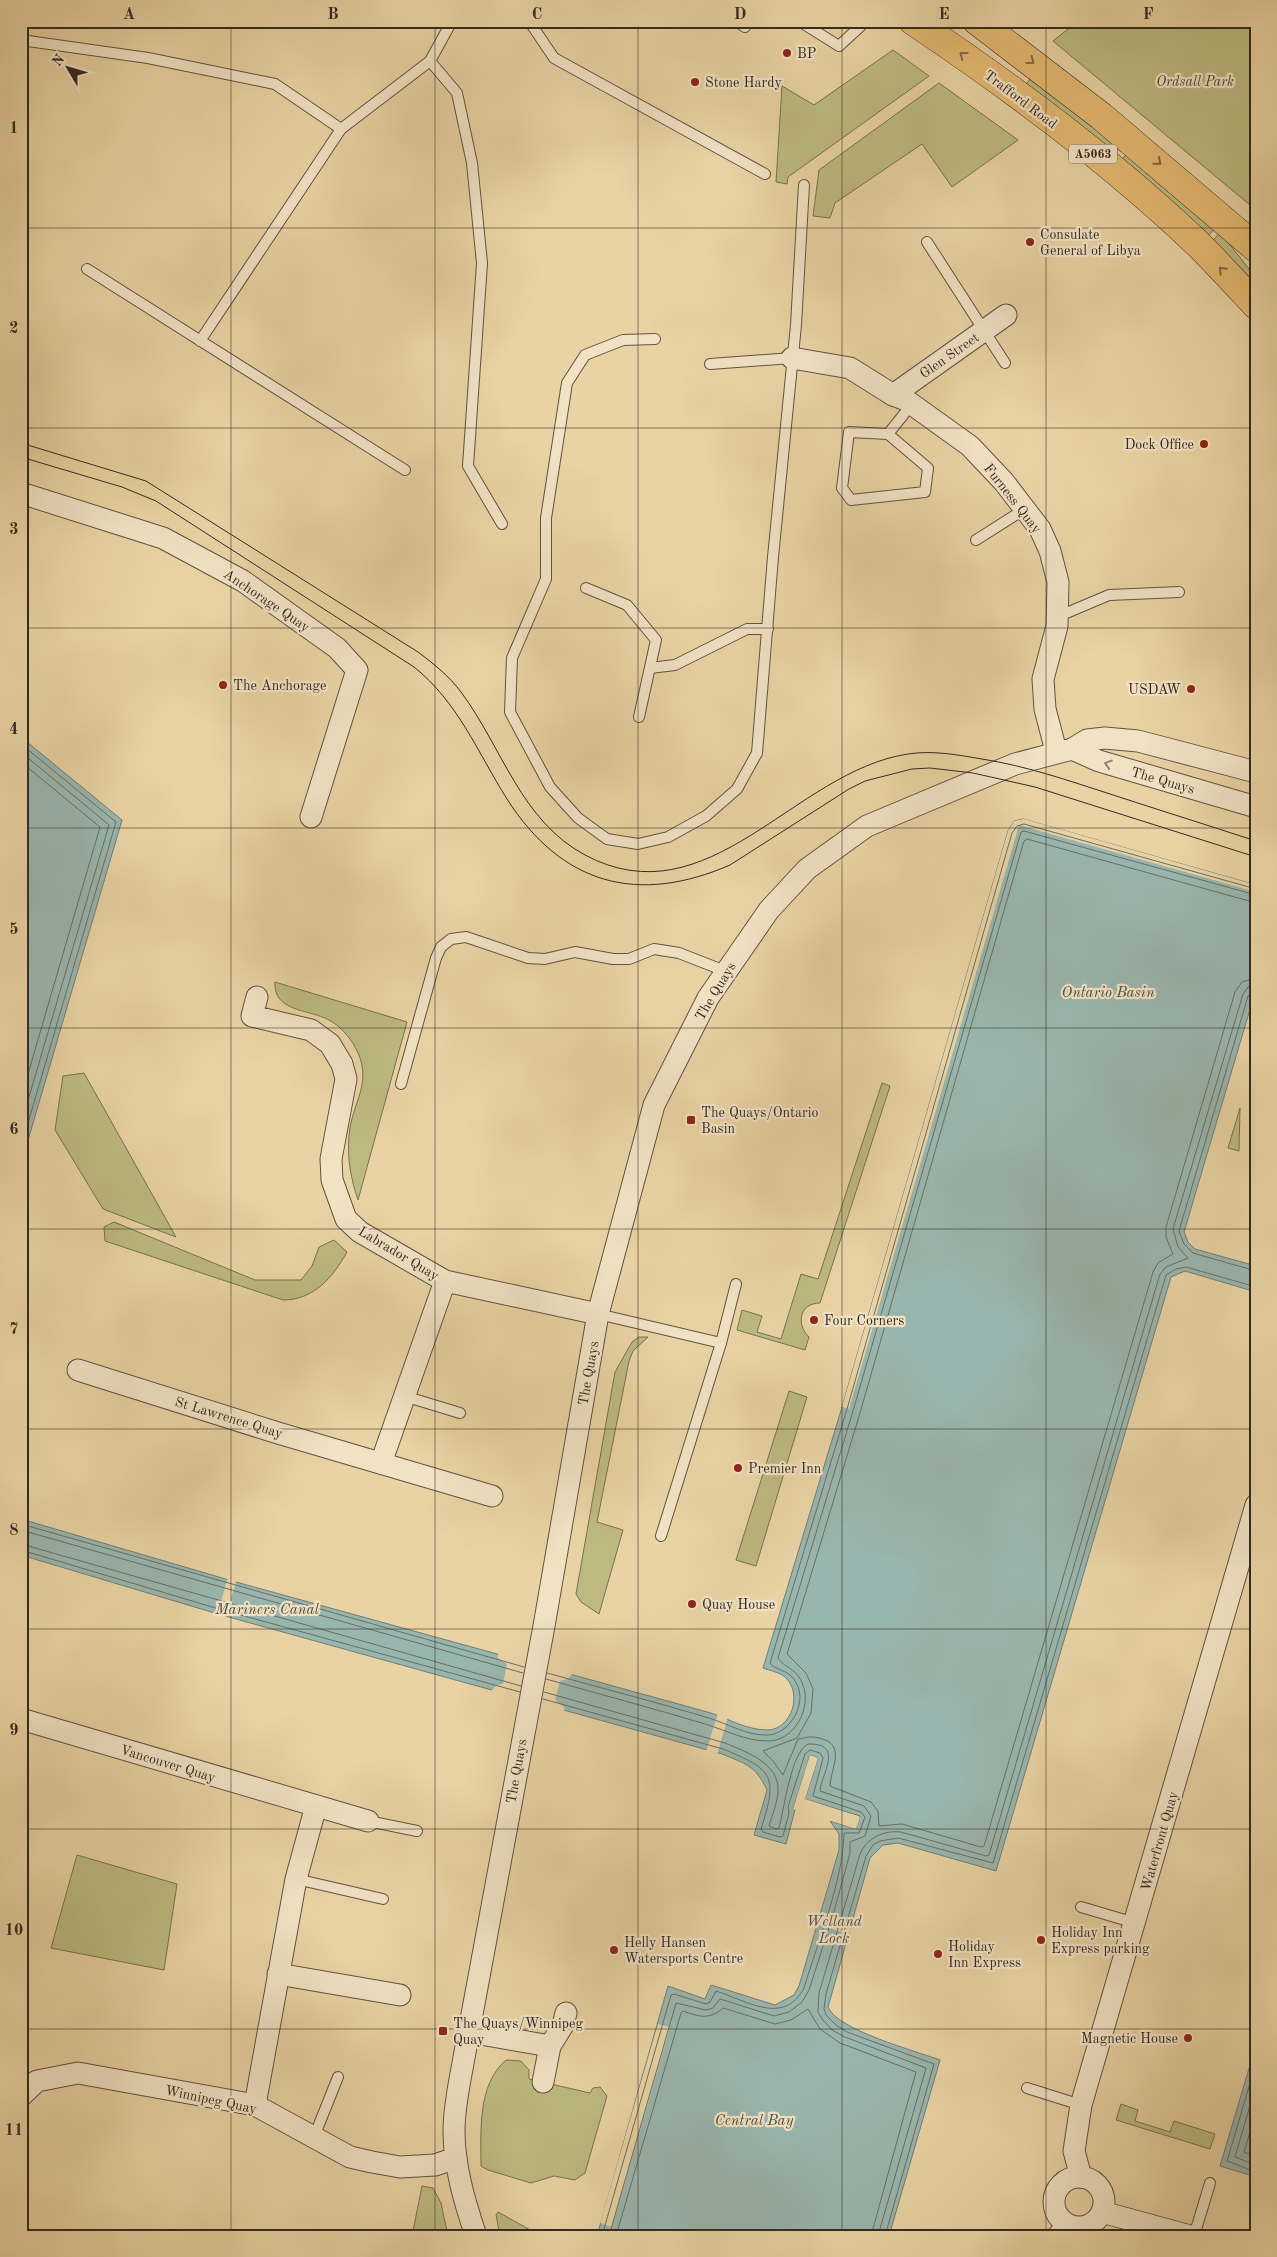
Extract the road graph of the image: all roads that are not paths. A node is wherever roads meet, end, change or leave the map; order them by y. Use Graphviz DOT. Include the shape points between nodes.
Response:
graph roads {
  1 [pos="452,21"];
  2 [pos="528,21"];
  3 [pos="736,21"];
  4 [pos="799,21"];
  5 [pos="866,21"];
  6 [pos="913,21"];
  7 [pos="977,21"];
  8 [pos="746,27"];
  9 [pos="21,40"];
  10 [pos="430,61"];
  11 [pos="341,129"];
  12 [pos="765,174"];
  13 [pos="804,184"];
  14 [pos="928,242"];
  15 [pos="1256,248"];
  16 [pos="87,269"];
  17 [pos="1256,305"];
  18 [pos="1006,314"];
  19 [pos="984,330"];
  20 [pos="655,339"];
  21 [pos="200,340"];
  22 [pos="792,358"];
  23 [pos="1004,363"];
  24 [pos="710,364"];
  25 [pos="902,400"];
  26 [pos="888,434"];
  27 [pos="404,470"];
  28 [pos="21,493"];
  29 [pos="1025,509"];
  30 [pos="502,524"];
  31 [pos="976,540"];
  32 [pos="586,588"];
  33 [pos="1179,592"];
  34 [pos="1057,617"];
  35 [pos="768,629"];
  36 [pos="650,668"];
  37 [pos="639,717"];
  38 [pos="1064,750"];
  39 [pos="1176,753"];
  40 [pos="1256,772"];
  41 [pos="1256,782"];
  42 [pos="1256,807"];
  43 [pos="311,817"];
  44 [pos="725,971"];
  45 [pos="255,1006"];
  46 [pos="401,1084"];
  47 [pos="445,1281"];
  48 [pos="736,1284"];
  49 [pos="598,1314"];
  50 [pos="721,1343"];
  51 [pos="78,1370"];
  52 [pos="404,1396"];
  53 [pos="460,1413"];
  54 [pos="381,1463"];
  55 [pos="492,1496"];
  56 [pos="1256,1506"];
  57 [pos="661,1536"];
  58 [pos="21,1719"];
  59 [pos="316,1806"];
  60 [pos="368,1821"];
  61 [pos="417,1832"];
  62 [pos="296,1879"];
  63 [pos="383,1899"];
  64 [pos="1081,1907"];
  65 [pos="1135,1923"];
  66 [pos="278,1974"];
  67 [pos="400,1995"];
  68 [pos="566,2013"];
  69 [pos="469,2032"];
  70 [pos="550,2046"];
  71 [pos="338,2077"];
  72 [pos="543,2082"];
  73 [pos="1027,2088"];
  74 [pos="24,2090"];
  75 [pos="255,2105"];
  76 [pos="1081,2105"];
  77 [pos="314,2137"];
  78 [pos="456,2158"];
  79 [pos="1081,2177"];
  80 [pos="1210,2183"];
  81 [pos="468,2211"];
  82 [pos="1102,2212"];
  83 [pos="1057,2228"];
  84 [pos="466,2236"];
  85 [pos="476,2236"];
  86 [pos="1190,2236"];
  87 [pos="1194,2236"];
  1 -- 10 [label="lane"];
  2 -- 12 [label="lane" via="554,58"];
  3 -- 8 [label="lane"];
  4 -- 5 [label="lane" via="840,46"];
  17 -- 6 [label="highway, Trafford Road / A5063, one-way" via="1198,245 1102,161"];
  7 -- 15 [label="highway, A5063, one-way" via="1117,128"];
  9 -- 11 [label="lane" via="148,58 275,84"];
  10 -- 11 [label="lane"];
  10 -- 30 [label="lane" via="456,93 472,163 482,263 468,466"];
  11 -- 21 [label="lane"];
  13 -- 22 [label="lane"];
  14 -- 19 [label="lane"];
  16 -- 21 [label="lane"];
  18 -- 19 [label="street, Glen Street"];
  19 -- 23 [label="lane"];
  19 -- 25 [label="street, Glen Street"];
  20 -- 35 [label="lane" via="623,340 584,355 567,383 546,518 546,579 512,658 510,712 550,787 578,818 607,839 638,844 668,837 706,816 737,789 757,753"];
  21 -- 27 [label="lane"];
  22 -- 24 [label="lane"];
  22 -- 25 [label="street, Furness Quay" via="850,368"];
  22 -- 35 [label="lane"];
  25 -- 26 [label="lane"];
  25 -- 29 [label="street, Furness Quay" via="970,446"];
  26 -- 26 [label="lane" via="928,468 925,492 851,500 842,488 849,432"];
  28 -- 43 [label="street, Anchorage Quay" via="163,538 243,581 337,648 356,670"];
  29 -- 31 [label="lane"];
  29 -- 34 [label="street, Furness Quay" via="1040,529 1050,551 1058,582"];
  32 -- 36 [label="lane" via="627,605 656,640"];
  33 -- 34 [label="lane" via="1109,595"];
  34 -- 38 [label="street, Furness Quay" via="1043,679 1045,710"];
  35 -- 36 [label="lane" via="747,629 675,664"];
  36 -- 37 [label="lane"];
  38 -- 39 [label="street, The Quays" via="1087,740 1105,738 1138,741"];
  42 -- 38 [label="street, The Quays, one-way"];
  38 -- 44 [label="street, The Quays" via="1015,764 867,826 807,869 769,910"];
  39 -- 40 [label="street, The Quays"];
  39 -- 41 [label="street, The Quays"];
  44 -- 46 [label="lane" via="679,953 654,949 629,958 613,959 575,952 545,959 528,958 466,937 451,939 441,947 436,958"];
  44 -- 49 [label="street, The Quays" via="654,1106"];
  45 -- 47 [label="street, Labrador Quay" via="311,1030 330,1044 342,1064 346,1079 331,1158 332,1180 346,1219 375,1242"];
  47 -- 49 [label="street, Labrador Quay"];
  47 -- 52 [label="street"];
  48 -- 50 [label="lane"];
  49 -- 50 [label="lane"];
  49 -- 69 [label="street, The Quays"];
  50 -- 57 [label="lane"];
  51 -- 54 [label="street, St Lawrence Quay"];
  52 -- 53 [label="lane"];
  52 -- 54 [label="street"];
  54 -- 55 [label="street, St Lawrence Quay"];
  56 -- 65 [label="street, Waterfront Quay"];
  58 -- 59 [label="street, Vancouver Quay"];
  59 -- 60 [label="street, Vancouver Quay"];
  59 -- 62 [label="street"];
  60 -- 61 [label="lane"];
  62 -- 63 [label="lane"];
  62 -- 66 [label="street"];
  64 -- 65 [label="lane"];
  65 -- 76 [label="street, Waterfront Quay"];
  66 -- 67 [label="street"];
  66 -- 75 [label="street"];
  68 -- 70 [label="street" via="563,2025"];
  69 -- 70 [label="street"];
  69 -- 78 [label="street, The Quays" via="454,2130"];
  70 -- 72 [label="street"];
  71 -- 77 [label="lane"];
  73 -- 76 [label="lane"];
  74 -- 75 [label="street, Winnipeg Quay" via="37,2081 78,2073"];
  75 -- 77 [label="street, Winnipeg Quay"];
  76 -- 79 [label="street, Waterfront Quay" via="1074,2151"];
  77 -- 78 [label="street, Winnipeg Quay" via="350,2157 400,2167 435,2165"];
  78 -- 81 [label="street, The Quays"];
  79 -- 82 [label="street" via="1100,2188 1104,2201"];
  79 -- 83 [label="street" via="1066,2182 1056,2193"];
  80 -- 87 [label="lane"];
  81 -- 84 [label="street, The Quays"];
  81 -- 85 [label="street, The Quays"];
  82 -- 83 [label="street" via="1087,2226"];
  82 -- 86 [label="street"];
}
